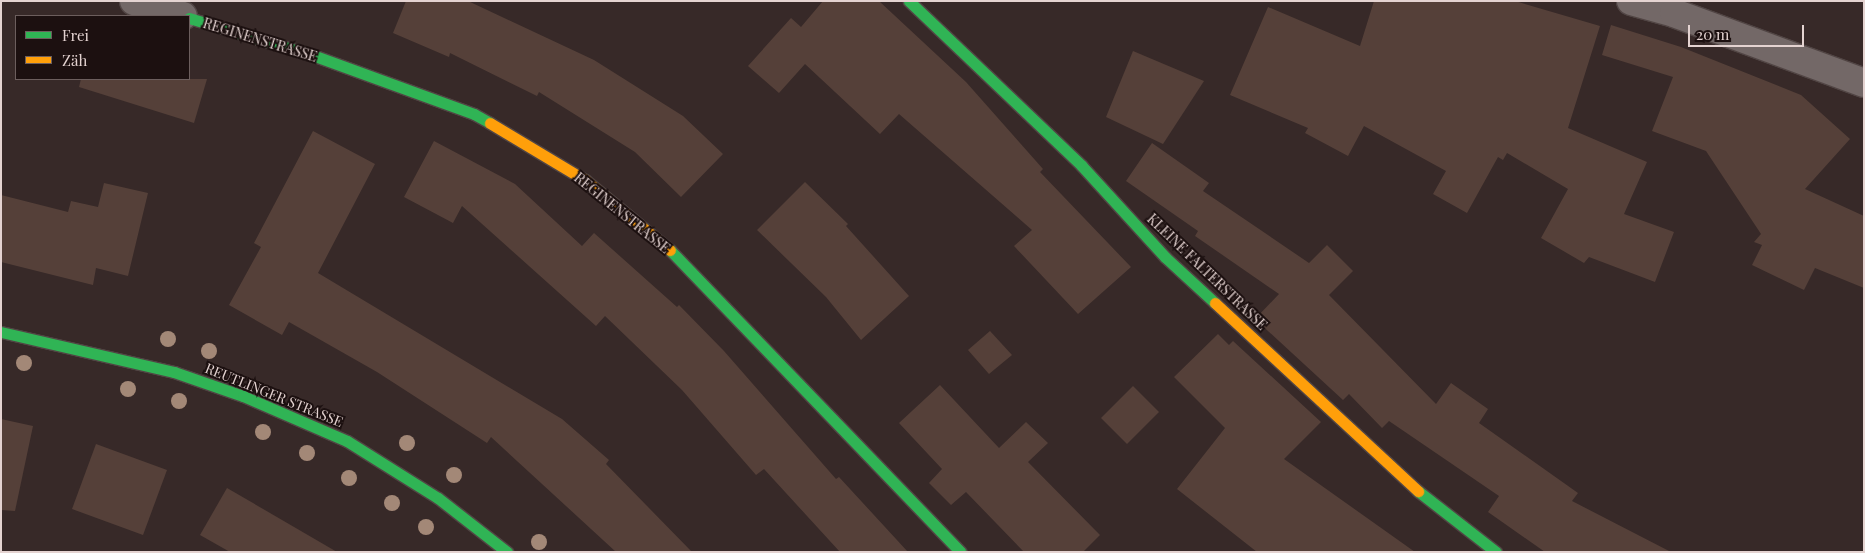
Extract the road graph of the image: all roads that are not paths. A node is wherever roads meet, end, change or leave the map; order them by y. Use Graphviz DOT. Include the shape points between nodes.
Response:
graph roads {
  1 [pos="134,1"];
  2 [pos="909,1"];
  3 [pos="1631,1"];
  4 [pos="1676,7"];
  5 [pos="180,15"];
  6 [pos="190,18"];
  7 [pos="1864,83"];
  8 [pos="1,332"];
  9 [pos="507,552"];
  10 [pos="961,552"];
  11 [pos="1496,552"];
  1 -- 5 [label="street"];
  2 -- 11 [label="street, KLEINE FALTERSTRASSE" via="1081,165 1166,257 1417,490"];
  3 -- 4 [label="street"];
  4 -- 7 [label="street"];
  6 -- 10 [label="street, REGINENSTRASSE" via="315,56 474,114 584,180 662,242"];
  8 -- 9 [label="street, REUTLINGER STRASSE" via="174,372 269,407 347,441 438,498"];
}
